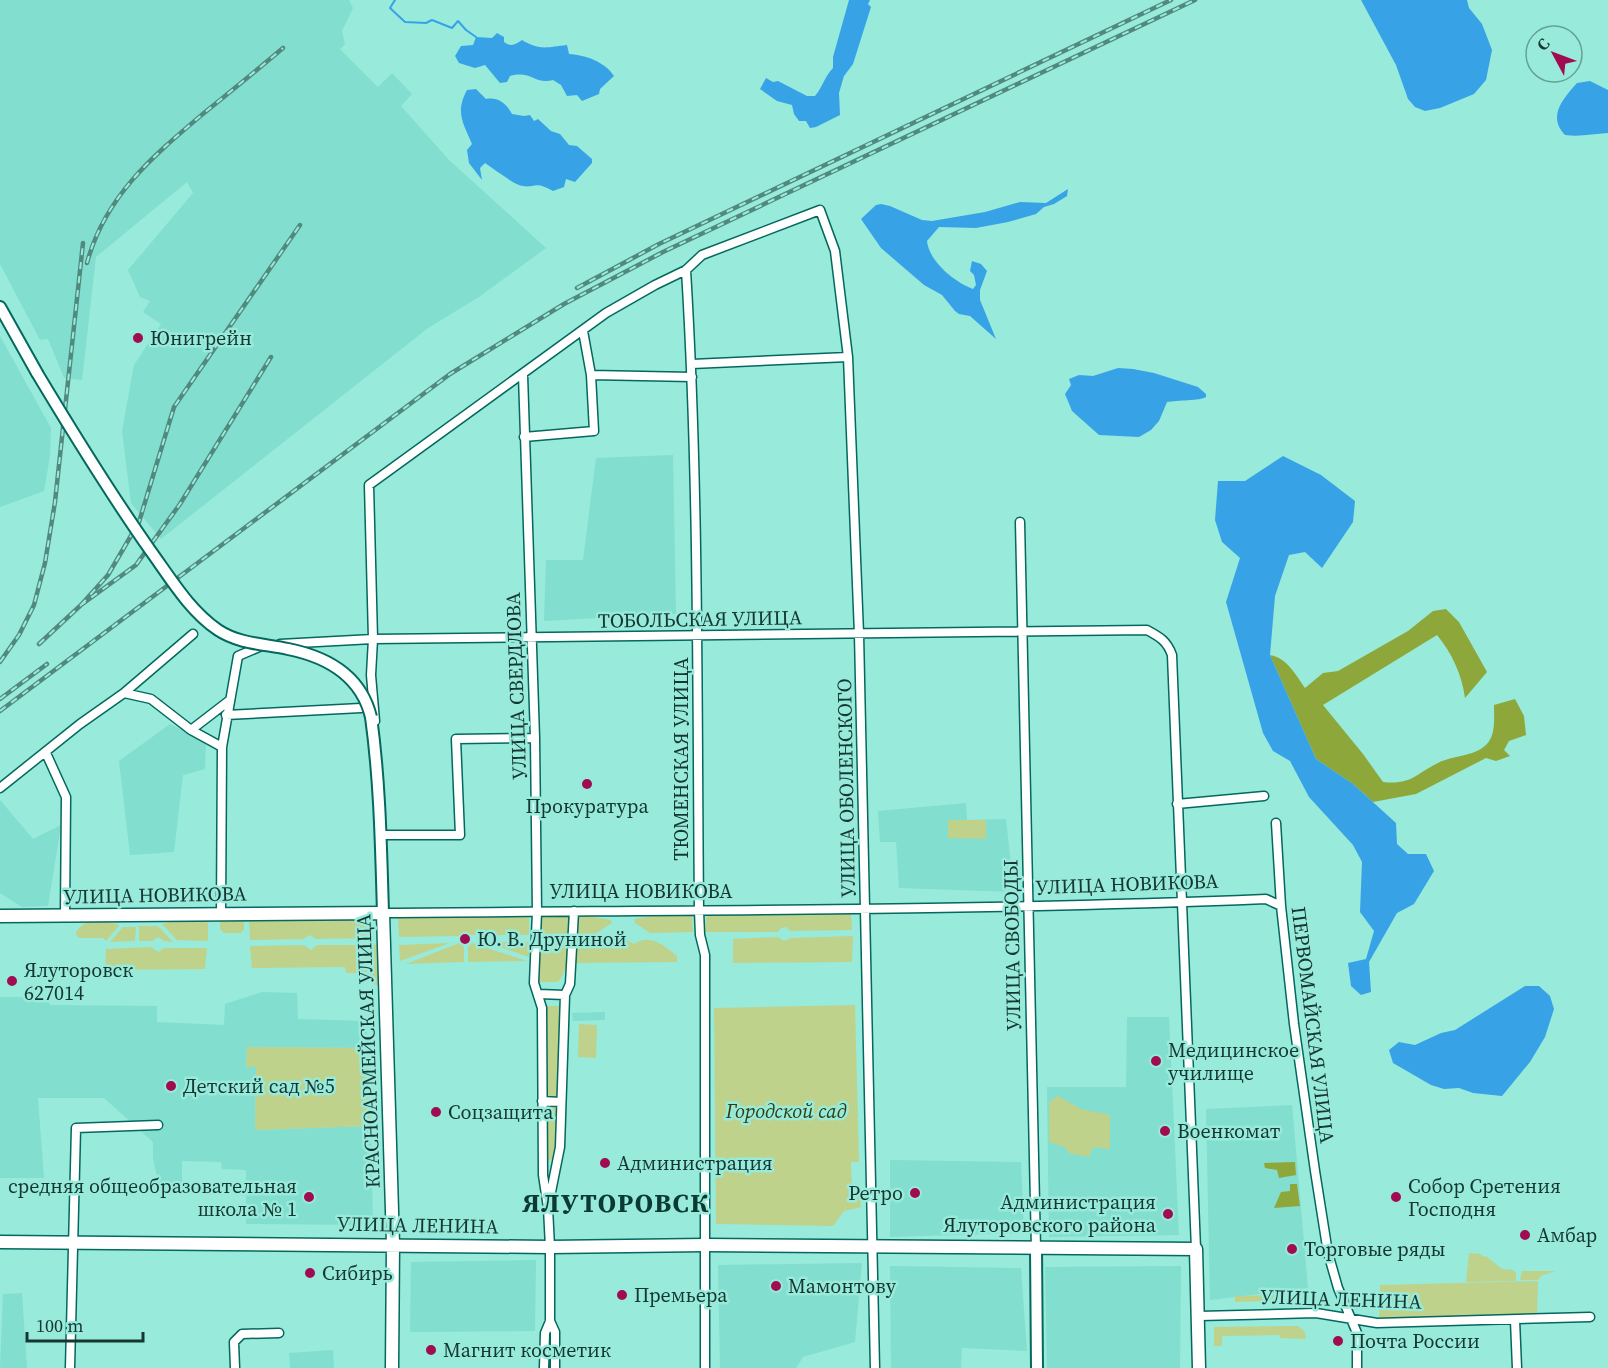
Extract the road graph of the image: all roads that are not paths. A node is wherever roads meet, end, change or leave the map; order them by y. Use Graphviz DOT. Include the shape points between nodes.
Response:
graph roads {
  1 [pos="686,270"];
  2 [pos="0,307"];
  3 [pos="583,331"];
  4 [pos="848,357"];
  5 [pos="692,364"];
  6 [pos="523,375"];
  7 [pos="591,375"];
  8 [pos="692,377"];
  9 [pos="524,437"];
  10 [pos="1020,522"];
  11 [pos="1022,630"];
  12 [pos="193,634"];
  13 [pos="859,634"];
  14 [pos="697,636"];
  15 [pos="532,637"];
  16 [pos="373,639"];
  17 [pos="124,693"];
  18 [pos="230,699"];
  19 [pos="361,708"];
  20 [pos="226,715"];
  21 [pos="191,730"];
  22 [pos="535,738"];
  23 [pos="222,747"];
  24 [pos="46,753"];
  25 [pos="376,770"];
  26 [pos="0,788"];
  27 [pos="1264,796"];
  28 [pos="1178,804"];
  29 [pos="1276,823"];
  30 [pos="381,836"];
  31 [pos="1181,902"];
  32 [pos="1030,906"];
  33 [pos="1281,906"];
  34 [pos="866,908"];
  35 [pos="573,911"];
  36 [pos="699,911"];
  37 [pos="537,912"];
  38 [pos="383,913"];
  39 [pos="221,914"];
  40 [pos="0,916"];
  41 [pos="65,916"];
  42 [pos="539,994"];
  43 [pos="565,995"];
  44 [pos="542,1101"];
  45 [pos="561,1102"];
  46 [pos="158,1125"];
  47 [pos="548,1208"];
  48 [pos="0,1242"];
  49 [pos="74,1242"];
  50 [pos="393,1244"];
  51 [pos="705,1245"];
  52 [pos="550,1247"];
  53 [pos="873,1247"];
  54 [pos="1036,1249"];
  55 [pos="1196,1249"];
  56 [pos="1199,1316"];
  57 [pos="1590,1317"];
  58 [pos="1351,1320"];
  59 [pos="1515,1320"];
  60 [pos="550,1322"];
  61 [pos="279,1333"];
  62 [pos="70,1368"];
  63 [pos="235,1368"];
  64 [pos="392,1368"];
  65 [pos="544,1368"];
  66 [pos="555,1368"];
  67 [pos="705,1368"];
  68 [pos="875,1368"];
  69 [pos="1037,1368"];
  70 [pos="1199,1368"];
  71 [pos="1357,1368"];
  72 [pos="1517,1368"];
  1 -- 3 [label="street" via="626,302"];
  1 -- 4 [label="street, УЛИЦА ОБОЛЕНСКОГО" via="702,255 820,210 835,251"];
  1 -- 5 [label="street, ТЮМЕНСКАЯ УЛИЦА"];
  2 -- 25 [label="street, КРАСНОАРМЕЙСКАЯ УЛИЦА, bridge" via="91,464 181,594 202,619 223,633 250,643 322,658 342,670 363,693 371,717"];
  3 -- 6 [label="street"];
  3 -- 7 [label="street"];
  4 -- 5 [label="street"];
  4 -- 13 [label="street, УЛИЦА ОБОЛЕНСКОГО"];
  5 -- 8 [label="street, ТЮМЕНСКАЯ УЛИЦА"];
  6 -- 9 [label="street, УЛИЦА СВЕРДЛОВА"];
  6 -- 16 [label="street, КРАСНОАРМЕЙСКАЯ УЛИЦА" via="369,485"];
  7 -- 8 [label="street"];
  7 -- 9 [label="street" via="594,431"];
  8 -- 14 [label="street, ТЮМЕНСКАЯ УЛИЦА"];
  9 -- 15 [label="street, УЛИЦА СВЕРДЛОВА"];
  10 -- 11 [label="street, УЛИЦА СВОБОДЫ"];
  11 -- 13 [label="street, ТОБОЛЬСКАЯ УЛИЦА"];
  11 -- 28 [label="street, ТОБОЛЬСКАЯ УЛИЦА" via="1147,630 1163,638 1172,655"];
  11 -- 32 [label="street, УЛИЦА СВОБОДЫ"];
  12 -- 17 [label="street"];
  13 -- 14 [label="street, ТОБОЛЬСКАЯ УЛИЦА"];
  13 -- 34 [label="street, УЛИЦА ОБОЛЕНСКОГО"];
  14 -- 15 [label="street, ТОБОЛЬСКАЯ УЛИЦА"];
  14 -- 36 [label="street, ТЮМЕНСКАЯ УЛИЦА"];
  15 -- 16 [label="street, ТОБОЛЬСКАЯ УЛИЦА"];
  15 -- 22 [label="street, УЛИЦА СВЕРДЛОВА"];
  16 -- 18 [label="street, ТОБОЛЬСКАЯ УЛИЦА" via="262,645 238,656"];
  16 -- 25 [label="street, КРАСНОАРМЕЙСКАЯ УЛИЦА"];
  17 -- 21 [label="street" via="151,699"];
  17 -- 24 [label="street"];
  18 -- 20 [label="street"];
  18 -- 21 [label="street"];
  19 -- 20 [label="street"];
  20 -- 23 [label="street"];
  21 -- 23 [label="street"];
  22 -- 30 [label="street" via="456,739 460,835"];
  22 -- 37 [label="street, УЛИЦА СВЕРДЛОВА"];
  23 -- 39 [label="street"];
  24 -- 26 [label="street"];
  24 -- 41 [label="street" via="66,797"];
  25 -- 30 [label="street, КРАСНОАРМЕЙСКАЯ УЛИЦА"];
  27 -- 28 [label="street"];
  28 -- 31 [label="street"];
  29 -- 33 [label="street, ПЕРВОМАЙСКАЯ УЛИЦА"];
  30 -- 38 [label="street, КРАСНОАРМЕЙСКАЯ УЛИЦА"];
  31 -- 32 [label="street, УЛИЦА НОВИКОВА"];
  31 -- 33 [label="street, УЛИЦА НОВИКОВА" via="1266,899"];
  31 -- 55 [label="street"];
  32 -- 34 [label="street, УЛИЦА НОВИКОВА"];
  32 -- 54 [label="street, УЛИЦА СВОБОДЫ"];
  33 -- 58 [label="street, ПЕРВОМАЙСКАЯ УЛИЦА" via="1328,1254"];
  34 -- 36 [label="street, УЛИЦА НОВИКОВА"];
  34 -- 53 [label="street, УЛИЦА ОБОЛЕНСКОГО"];
  35 -- 36 [label="street, УЛИЦА НОВИКОВА"];
  35 -- 37 [label="street, УЛИЦА НОВИКОВА"];
  35 -- 43 [label="street, УЛИЦА СВЕРДЛОВА" via="570,984"];
  36 -- 51 [label="street, ТЮМЕНСКАЯ УЛИЦА" via="705,955"];
  37 -- 38 [label="street, УЛИЦА НОВИКОВА"];
  37 -- 42 [label="street, УЛИЦА СВЕРДЛОВА" via="534,983"];
  38 -- 39 [label="main road, УЛИЦА НОВИКОВА"];
  38 -- 50 [label="main road, КРАСНОАРМЕЙСКАЯ УЛИЦА"];
  39 -- 41 [label="main road, УЛИЦА НОВИКОВА"];
  40 -- 41 [label="main road, УЛИЦА НОВИКОВА"];
  42 -- 43 [label="street"];
  42 -- 44 [label="street, УЛИЦА СВЕРДЛОВА"];
  43 -- 45 [label="street, УЛИЦА СВЕРДЛОВА"];
  44 -- 45 [label="street"];
  44 -- 47 [label="street, УЛИЦА СВЕРДЛОВА" via="543,1175"];
  45 -- 47 [label="street, УЛИЦА СВЕРДЛОВА" via="560,1147"];
  46 -- 49 [label="street" via="76,1128"];
  47 -- 52 [label="street, УЛИЦА СВЕРДЛОВА"];
  48 -- 49 [label="main road, УЛИЦА ЛЕНИНА"];
  49 -- 50 [label="main road, УЛИЦА ЛЕНИНА"];
  49 -- 62 [label="street"];
  50 -- 52 [label="main road, УЛИЦА ЛЕНИНА"];
  50 -- 64 [label="main road, КРАСНОАРМЕЙСКАЯ УЛИЦА"];
  51 -- 52 [label="main road, УЛИЦА ЛЕНИНА"];
  51 -- 53 [label="main road, УЛИЦА ЛЕНИНА"];
  51 -- 67 [label="street, ТЮМЕНСКАЯ УЛИЦА"];
  52 -- 60 [label="street, УЛИЦА СВЕРДЛОВА"];
  53 -- 54 [label="main road, УЛИЦА ЛЕНИНА"];
  53 -- 68 [label="street, УЛИЦА ОБОЛЕНСКОГО"];
  54 -- 55 [label="main road, УЛИЦА ЛЕНИНА"];
  54 -- 69 [label="street, УЛИЦА СВОБОДЫ"];
  55 -- 56 [label="main road"];
  56 -- 58 [label="street, УЛИЦА ЛЕНИНА" via="1316,1313"];
  56 -- 70 [label="main road"];
  57 -- 59 [label="street, УЛИЦА ЛЕНИНА"];
  58 -- 59 [label="street, УЛИЦА ЛЕНИНА"];
  58 -- 71 [label="street, ПЕРВОМАЙСКАЯ УЛИЦА" via="1357,1333"];
  59 -- 72 [label="street"];
  60 -- 65 [label="street, УЛИЦА СВЕРДЛОВА" via="545,1333"];
  60 -- 66 [label="street, УЛИЦА СВЕРДЛОВА" via="555,1332"];
  61 -- 63 [label="street" via="242,1334 234,1342"];
}
